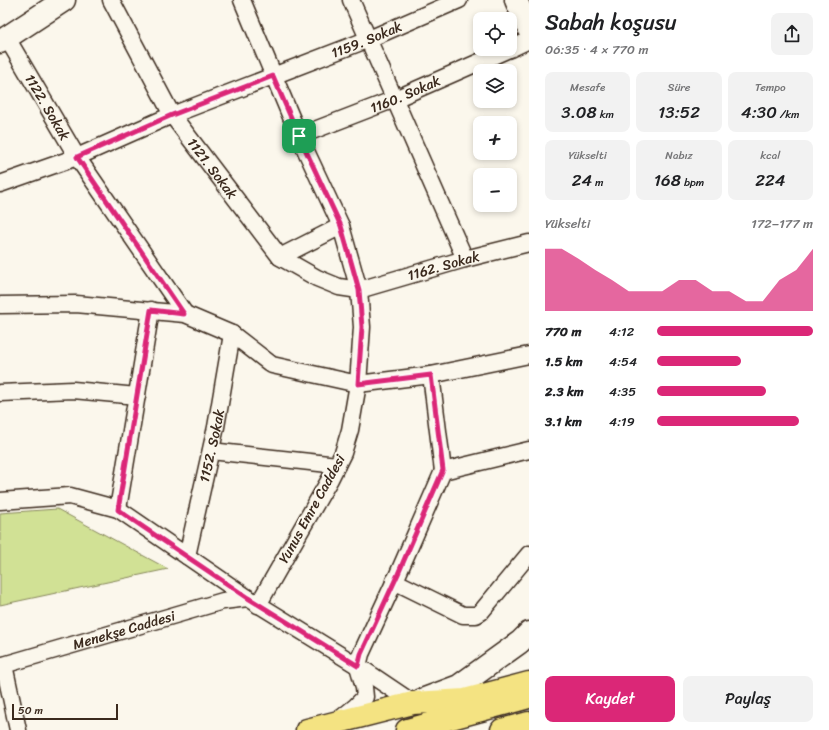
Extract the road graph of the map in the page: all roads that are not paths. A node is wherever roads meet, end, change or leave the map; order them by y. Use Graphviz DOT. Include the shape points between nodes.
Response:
graph roads {
  1 [pos="64,0"];
  2 [pos="111,0"];
  3 [pos="242,0"];
  4 [pos="351,0"];
  5 [pos="458,0"];
  6 [pos="516,0"];
  7 [pos="529,30"];
  8 [pos="369,39"];
  9 [pos="3,40"];
  10 [pos="529,40"];
  11 [pos="517,46"];
  12 [pos="494,56"];
  13 [pos="273,76"];
  14 [pos="395,99"];
  15 [pos="172,115"];
  16 [pos="299,136"];
  17 [pos="77,157"];
  18 [pos="0,184"];
  19 [pos="341,226"];
  20 [pos="529,243"];
  21 [pos="280,257"];
  22 [pos="465,259"];
  23 [pos="359,290"];
  24 [pos="0,304"];
  25 [pos="151,310"];
  26 [pos="184,314"];
  27 [pos="232,334"];
  28 [pos="529,355"];
  29 [pos="431,375"];
  30 [pos="358,384"];
  31 [pos="0,393"];
  32 [pos="136,396"];
  33 [pos="529,450"];
  34 [pos="210,451"];
  35 [pos="337,465"];
  36 [pos="443,470"];
  37 [pos="0,501"];
  38 [pos="118,510"];
  39 [pos="529,554"];
  40 [pos="187,556"];
  41 [pos="394,581"];
  42 [pos="253,602"];
  43 [pos="529,633"];
  44 [pos="2,665"];
  45 [pos="358,666"];
  46 [pos="529,683"];
  47 [pos="529,698"];
  48 [pos="413,703"];
  49 [pos="467,714"];
  50 [pos="335,723"];
  51 [pos="529,723"];
  52 [pos="18,730"];
  53 [pos="307,730"];
  54 [pos="407,730"];
  55 [pos="502,730"];
  1 -- 9 [label="main road"];
  2 -- 15 [label="street, 1121. Sokak"];
  3 -- 13 [label="street, Yunus Emre Caddesi"];
  4 -- 8 [label="street"];
  5 -- 8 [label="street, 1159. Sokak"];
  6 -- 7 [label="main road"];
  8 -- 13 [label="street, 1159. Sokak"];
  8 -- 14 [label="street"];
  9 -- 17 [label="street, 1122. Sokak"];
  10 -- 11 [label="street, 1160. Sokak"];
  12 -- 14 [label="street, 1160. Sokak"];
  13 -- 15 [label="street, 1159. Sokak"];
  13 -- 16 [label="street, Yunus Emre Caddesi"];
  14 -- 16 [label="street, 1160. Sokak"];
  14 -- 22 [label="street"];
  15 -- 17 [label="street, 1159. Sokak"];
  15 -- 21 [label="street, 1121. Sokak"];
  16 -- 19 [label="street, Yunus Emre Caddesi"];
  17 -- 18 [label="street, 1159. Sokak"];
  17 -- 26 [label="street, 1122. Sokak"];
  19 -- 21 [label="street"];
  19 -- 23 [label="street, Yunus Emre Caddesi"];
  20 -- 22 [label="street, 1162. Sokak"];
  21 -- 23 [label="street, 1121. Sokak" via="317,278 339,287"];
  22 -- 23 [label="street, 1162. Sokak"];
  23 -- 30 [label="street, Yunus Emre Caddesi" via="362,327"];
  24 -- 25 [label="street" via="76,304"];
  25 -- 26 [label="street"];
  25 -- 32 [label="street"];
  26 -- 27 [label="street"];
  27 -- 30 [label="street" via="272,365"];
  27 -- 34 [label="street, 1152. Sokak"];
  28 -- 29 [label="street"];
  29 -- 30 [label="street"];
  29 -- 36 [label="street"];
  30 -- 35 [label="street, Yunus Emre Caddesi" via="350,430"];
  31 -- 32 [label="street" via="73,390"];
  32 -- 38 [label="street"];
  33 -- 36 [label="street"];
  34 -- 35 [label="street"];
  34 -- 40 [label="street, 1152. Sokak"];
  35 -- 42 [label="street, Yunus Emre Caddesi"];
  36 -- 41 [label="street"];
  37 -- 38 [label="street" via="70,496"];
  38 -- 40 [label="street"];
  39 -- 41 [label="street" via="476,615 463,615"];
  40 -- 42 [label="street"];
  41 -- 45 [label="street"];
  42 -- 44 [label="street, Menekşe Caddesi" via="223,601"];
  42 -- 45 [label="street"];
  43 -- 48 [label="main road" via="459,686"];
  44 -- 52 [label="street"];
  45 -- 48 [label="street"];
  45 -- 50 [label="street" via="365,697"];
  46 -- 48 [label="main road" via="465,700"];
  47 -- 49 [label="main road"];
  48 -- 49 [label="main road"];
  48 -- 50 [label="main road"];
  49 -- 54 [label="main road"];
  50 -- 53 [label="main road"];
  51 -- 55 [label="main road"];
}
